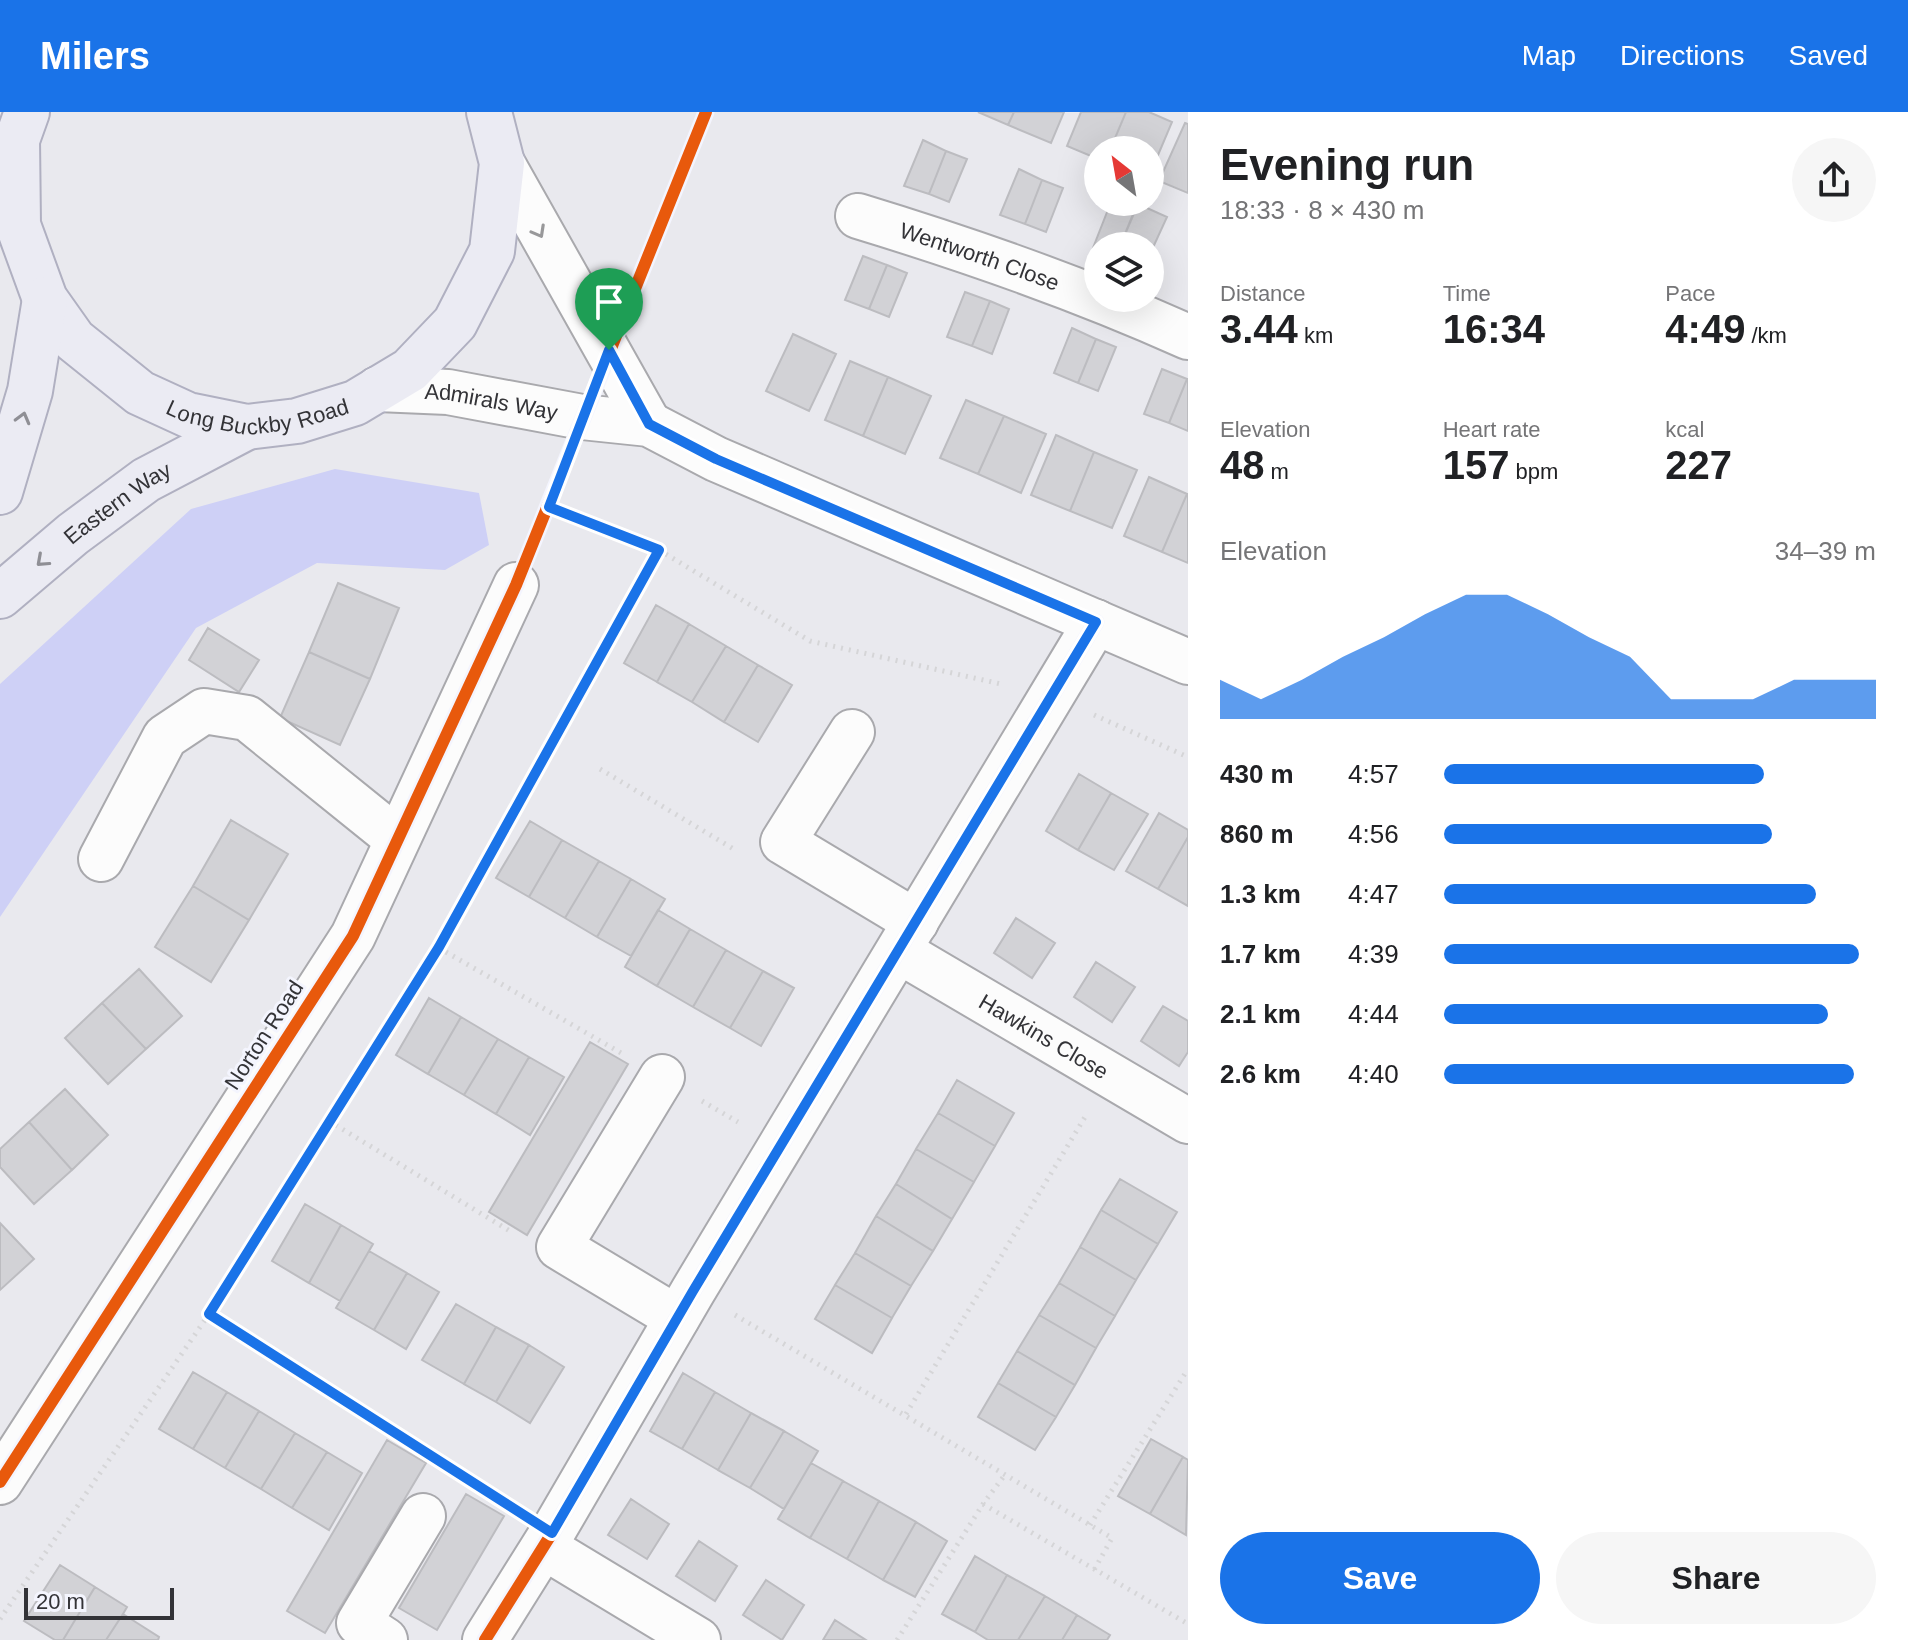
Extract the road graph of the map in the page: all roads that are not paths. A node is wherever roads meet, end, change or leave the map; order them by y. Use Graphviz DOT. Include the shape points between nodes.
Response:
graph roads {
  1 [pos="27,112"];
  2 [pos="489,112"];
  3 [pos="502,163"];
  4 [pos="858,216"];
  5 [pos="45,299"];
  6 [pos="1188,337"];
  7 [pos="378,389"];
  8 [pos="649,424"];
  9 [pos="247,427"];
  10 [pos="0,492"];
  11 [pos="516,585"];
  12 [pos="0,596"];
  13 [pos="1096,622"];
  14 [pos="1188,662"];
  15 [pos="852,732"];
  16 [pos="397,839"];
  17 [pos="101,859"];
  18 [pos="908,937"];
  19 [pos="662,1077"];
  20 [pos="1188,1121"];
  21 [pos="685,1305"];
  22 [pos="0,1482"];
  23 [pos="423,1516"];
  24 [pos="548,1540"];
  25 [pos="385,1640"];
  26 [pos="485,1640"];
  27 [pos="698,1640"];
  1 -- 5 [label="main road, Long Buckby Road" via="17,140 18,225"];
  2 -- 3 [label="main road, Long Buckby Road"];
  3 -- 7 [label="main road, Long Buckby Road" via="492,251 455,323 410,370"];
  3 -- 8 [label="street, one-way"];
  4 -- 6 [label="street, Wentworth Close" via="973,251"];
  5 -- 9 [label="main road, Long Buckby Road" via="74,340 140,393 188,415"];
  10 -- 5 [label="main road, one-way" via="30,391"];
  7 -- 8 [label="street, Admirals Way" via="448,392"];
  7 -- 9 [label="main road, Long Buckby Road" via="355,403 297,421"];
  8 -- 13 [label="street, Admirals Way" via="716,459"];
  9 -- 12 [label="main road, Eastern Way, one-way" via="146,480"];
  11 -- 16 [label="street, Norton Road"];
  13 -- 14 [label="street, Admirals Way"];
  13 -- 18 [label="street"];
  15 -- 18 [label="street, Hawkins Close" via="783,842"];
  16 -- 17 [label="street" via="247,718 204,711 165,737"];
  16 -- 22 [label="street, Norton Road" via="353,936"];
  18 -- 20 [label="street, Hawkins Close" via="1110,1076"];
  18 -- 21 [label="street"];
  19 -- 21 [label="street" via="559,1247"];
  21 -- 24 [label="street"];
  23 -- 25 [label="street" via="359,1623"];
  24 -- 26 [label="street"];
  24 -- 27 [label="street"];
}
